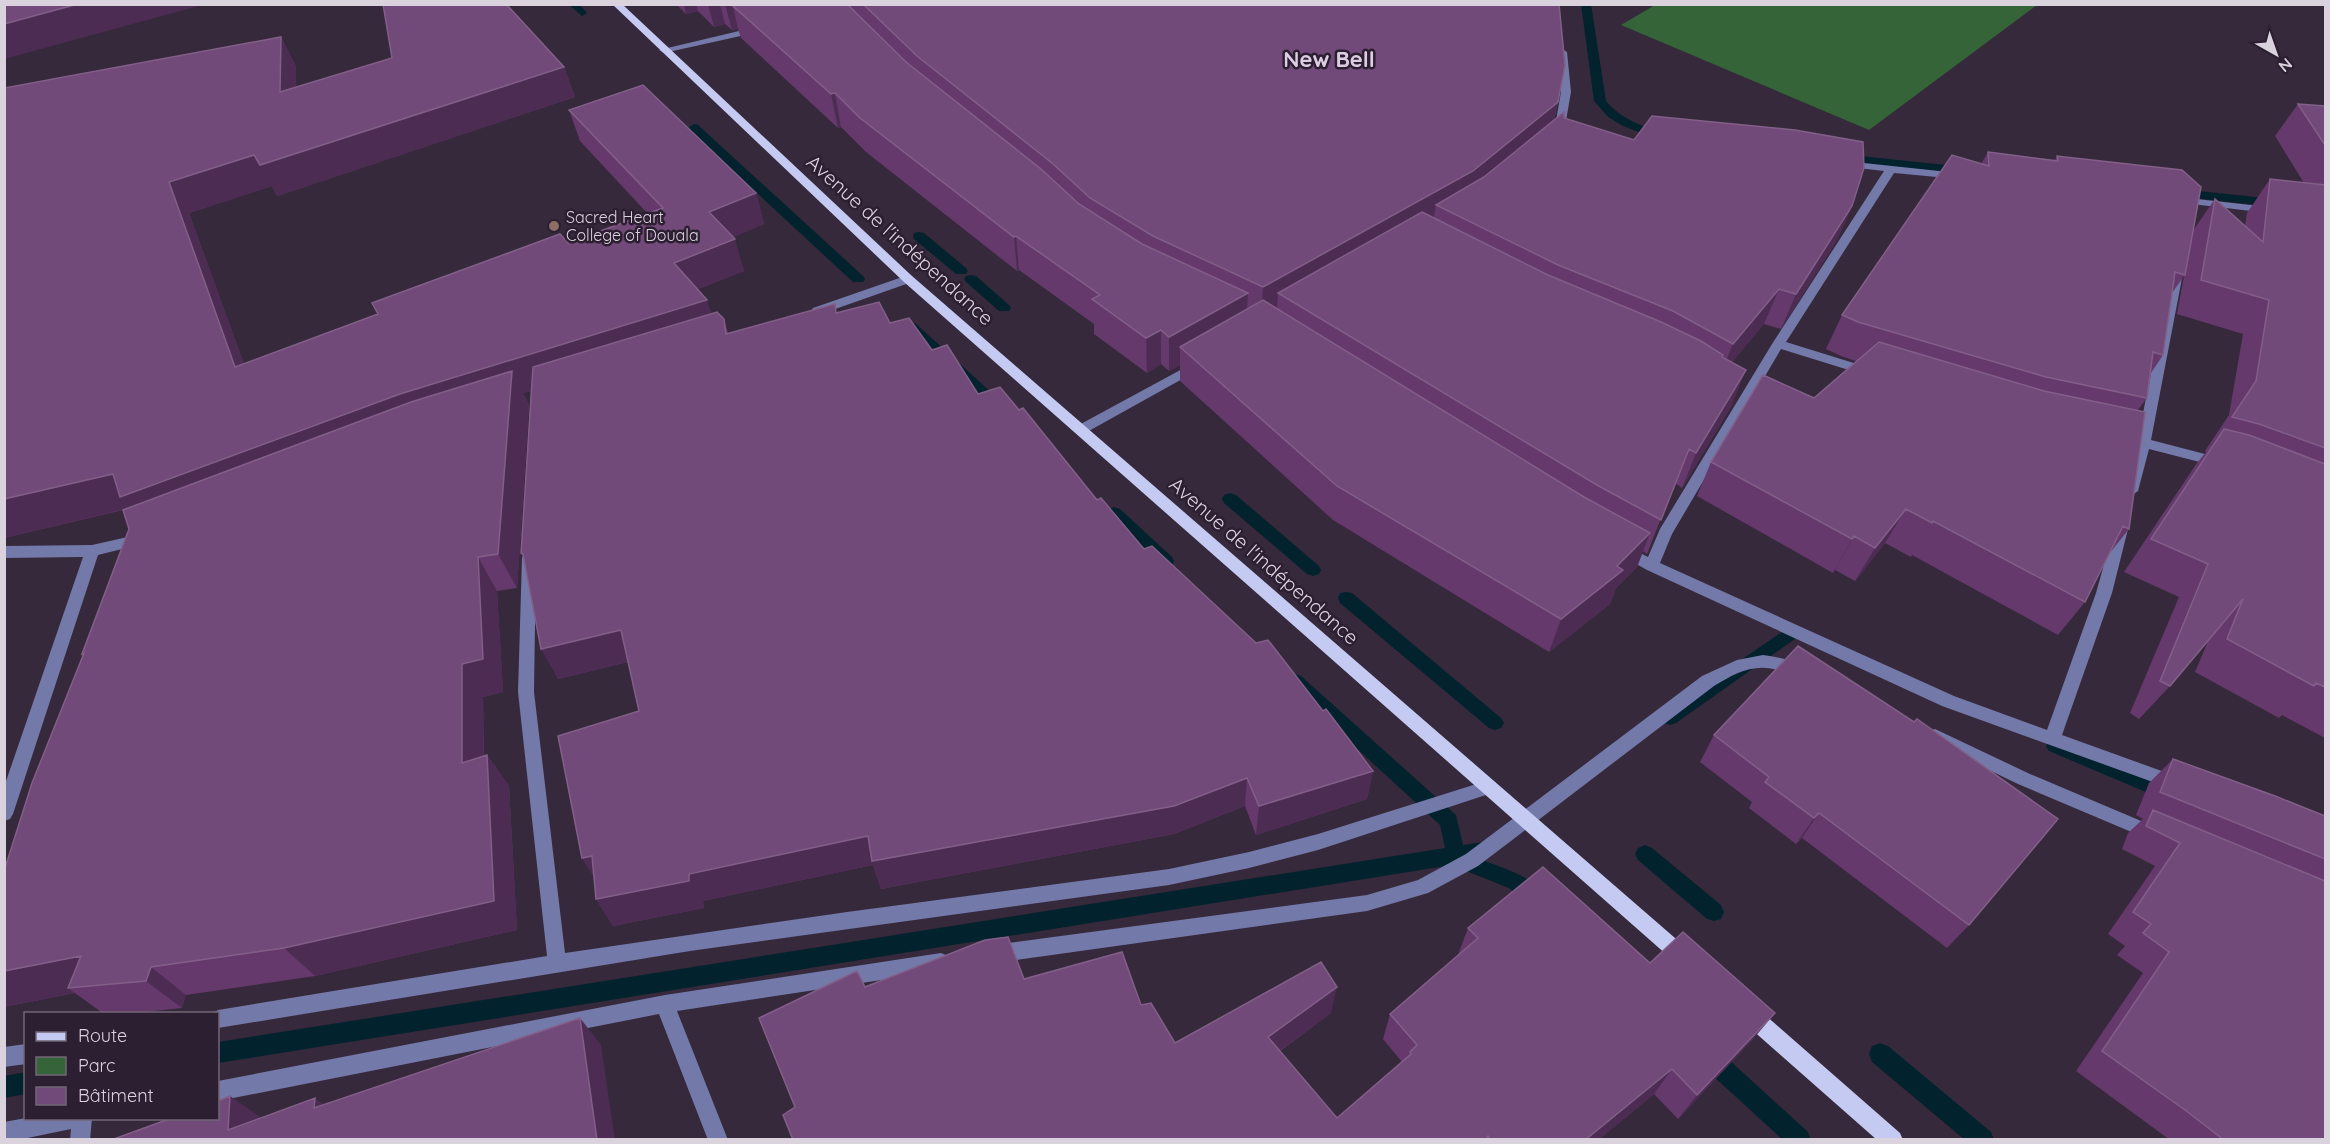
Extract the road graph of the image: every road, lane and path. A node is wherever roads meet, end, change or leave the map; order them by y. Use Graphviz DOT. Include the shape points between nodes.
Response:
graph roads {
  1 [pos="616,4"];
  2 [pos="768,27"];
  3 [pos="1561,42"];
  4 [pos="664,50"];
  5 [pos="1559,138"];
  6 [pos="1834,163"];
  7 [pos="1891,169"];
  8 [pos="1968,177"];
  9 [pos="2167,198"];
  10 [pos="2280,211"];
  11 [pos="2179,258"];
  12 [pos="908,279"];
  13 [pos="807,313"];
  14 [pos="1778,344"];
  15 [pos="1213,356"];
  16 [pos="1876,374"];
  17 [pos="1082,429"];
  18 [pos="2110,438"];
  19 [pos="2144,443"];
  20 [pos="2236,467"];
  21 [pos="152,536"];
  22 [pos="530,541"];
  23 [pos="1610,543"];
  24 [pos="92,551"];
  25 [pos="4,552"];
  26 [pos="1652,566"];
  27 [pos="1812,678"];
  28 [pos="1915,728"];
  29 [pos="2052,739"];
  30 [pos="1489,787"];
  31 [pos="2187,787"];
  32 [pos="4,814"];
  33 [pos="1527,820"];
  34 [pos="2165,838"];
  35 [pos="557,964"];
  36 [pos="1696,968"];
  37 [pos="665,1004"];
  38 [pos="1741,1007"];
  39 [pos="219,1019"];
  40 [pos="24,1053"];
  41 [pos="4,1057"];
  42 [pos="219,1091"];
  43 [pos="74,1120"];
  44 [pos="80,1120"];
  45 [pos="4,1132"];
  46 [pos="80,1140"];
  47 [pos="718,1140"];
  48 [pos="1893,1140"];
  1 -- 4 [label="main road, Avenue de l'indépendance"];
  2 -- 4 [label="street"];
  3 -- 5 [label="street" via="1566,92"];
  4 -- 12 [label="main road, Avenue de l'indépendance"];
  6 -- 7 [label="street"];
  7 -- 8 [label="street"];
  7 -- 14 [label="street"];
  9 -- 10 [label="street" via="2189,206"];
  11 -- 19 [label="street"];
  12 -- 13 [label="street"];
  12 -- 17 [label="main road, Avenue de l'indépendance"];
  14 -- 16 [label="street"];
  14 -- 26 [label="street" via="1738,400 1665,533"];
  15 -- 17 [label="street"];
  17 -- 30 [label="main road, Avenue de l'indépendance"];
  18 -- 19 [label="street"];
  19 -- 20 [label="street"];
  19 -- 29 [label="street" via="2104,593"];
  21 -- 24 [label="street"];
  22 -- 35 [label="street" via="526,692"];
  23 -- 26 [label="street"];
  24 -- 25 [label="street"];
  24 -- 32 [label="street"];
  26 -- 29 [label="street" via="1948,701"];
  27 -- 33 [label="street" via="1781,663 1759,659 1733,666"];
  28 -- 34 [label="street"];
  29 -- 31 [label="street"];
  30 -- 33 [label="main road, Avenue de l'indépendance"];
  30 -- 35 [label="street" via="1360,830 1215,868"];
  33 -- 36 [label="main road, Avenue de l'indépendance"];
  33 -- 37 [label="street" via="1472,860 1422,887 1367,903"];
  35 -- 39 [label="street"];
  37 -- 42 [label="street"];
  37 -- 47 [label="street"];
  38 -- 48 [label="main road"];
  40 -- 41 [label="street"];
  43 -- 45 [label="street"];
  44 -- 46 [label="street"];
}
